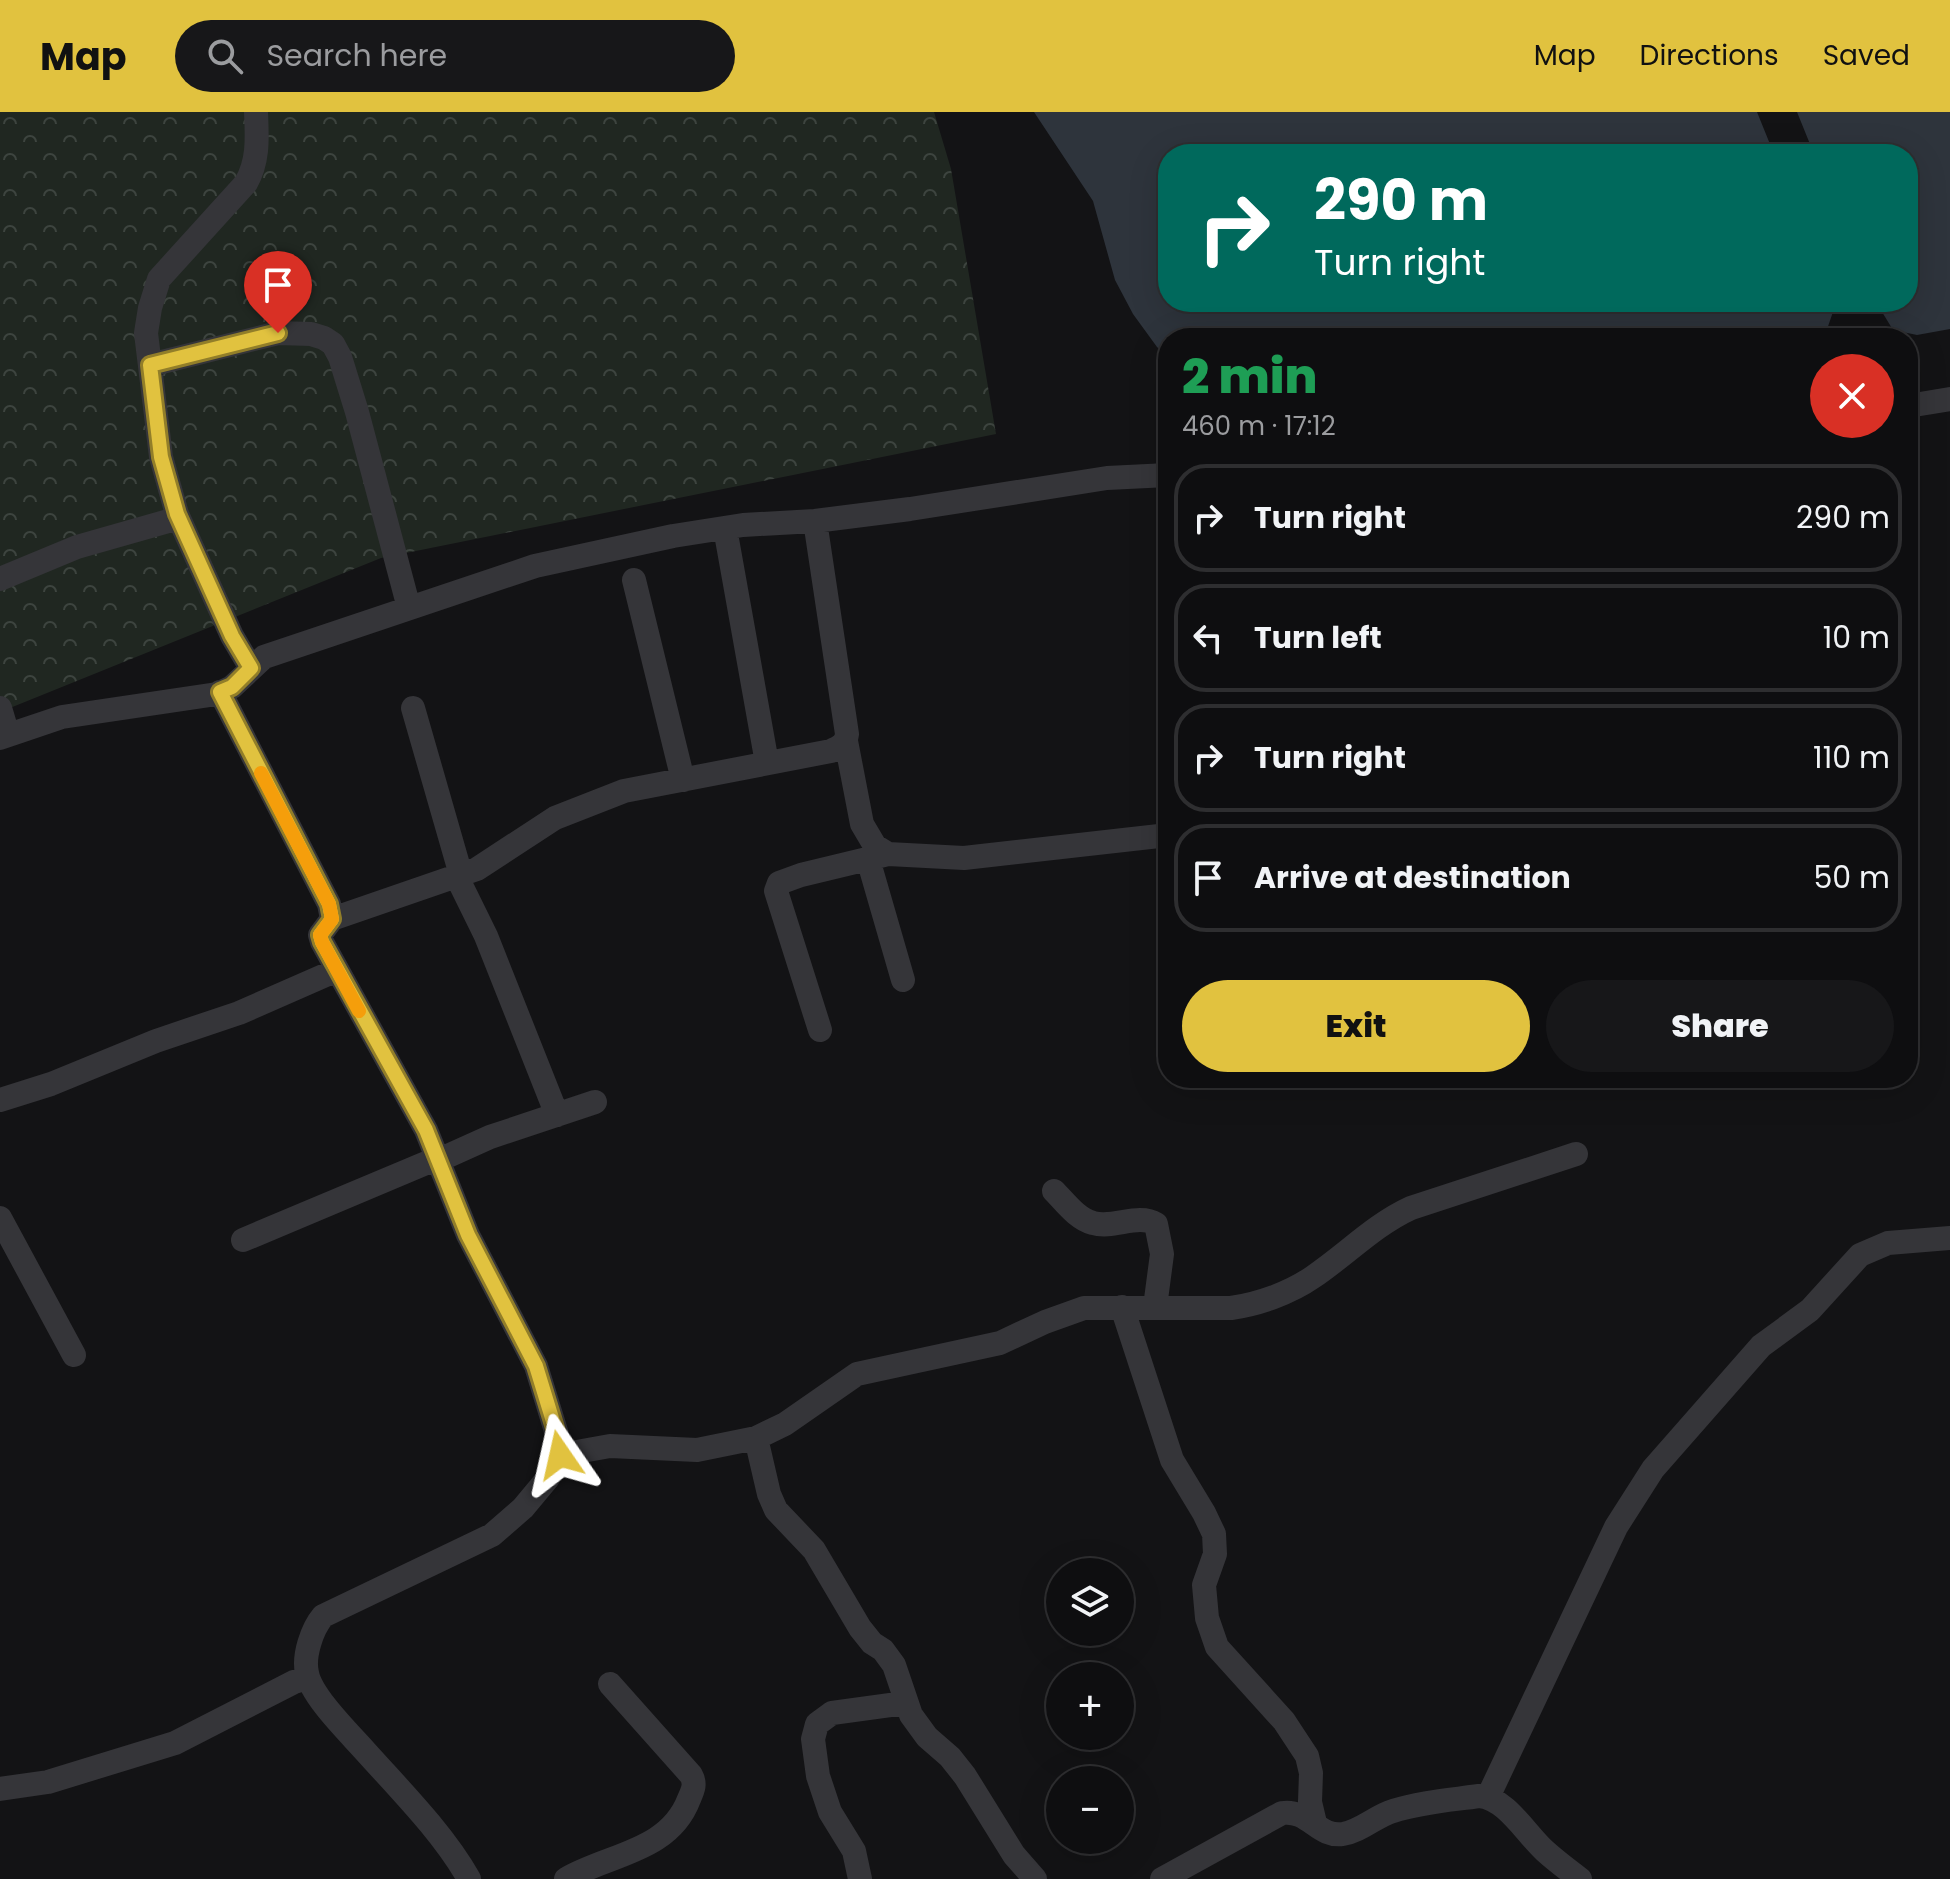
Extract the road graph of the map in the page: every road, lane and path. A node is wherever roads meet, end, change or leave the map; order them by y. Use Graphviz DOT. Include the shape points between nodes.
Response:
graph roads {
  1 [pos="256,112"];
  2 [pos="150,365"];
  3 [pos="1950,399"];
  4 [pos="1918,404"];
  5 [pos="1158,475"];
  6 [pos="179,518"];
  7 [pos="815,521"];
  8 [pos="725,528"];
  9 [pos="0,579"];
  10 [pos="634,580"];
  11 [pos="409,608"];
  12 [pos="251,668"];
  13 [pos="220,692"];
  14 [pos="0,708"];
  15 [pos="413,708"];
  16 [pos="4,736"];
  17 [pos="846,741"];
  18 [pos="767,763"];
  19 [pos="683,780"];
  20 [pos="1158,836"];
  21 [pos="878,856"];
  22 [pos="459,876"];
  23 [pos="327,927"];
  24 [pos="337,970"];
  25 [pos="903,980"];
  26 [pos="820,1030"];
  27 [pos="0,1100"];
  28 [pos="595,1102"];
  29 [pos="557,1115"];
  30 [pos="1576,1154"];
  31 [pos="445,1156"];
  32 [pos="1054,1191"];
  33 [pos="0,1218"];
  34 [pos="1950,1238"];
  35 [pos="243,1240"];
  36 [pos="1122,1307"];
  37 [pos="1155,1307"];
  38 [pos="74,1355"];
  39 [pos="756,1438"];
  40 [pos="560,1455"];
  41 [pos="307,1678"];
  42 [pos="610,1684"];
  43 [pos="905,1703"];
  44 [pos="0,1789"];
  45 [pos="1488,1797"];
  46 [pos="1315,1823"];
  47 [pos="469,1879"];
  48 [pos="566,1879"];
  49 [pos="860,1879"];
  50 [pos="1035,1879"];
  51 [pos="1162,1879"];
  52 [pos="1580,1879"];
  1 -- 2 [label="street" via="253,171 159,279 146,333"];
  2 -- 6 [label="street" via="161,457"];
  2 -- 11 [label="street" via="278,333 311,334 333,344 357,412"];
  3 -- 4 [label="street"];
  5 -- 7 [label="street" via="1107,478"];
  6 -- 9 [label="street" via="77,547"];
  6 -- 12 [label="street"];
  7 -- 8 [label="street"];
  7 -- 17 [label="street"];
  8 -- 11 [label="street" via="535,566"];
  8 -- 18 [label="street"];
  10 -- 19 [label="street"];
  11 -- 12 [label="street" via="264,657"];
  12 -- 13 [label="street"];
  13 -- 16 [label="street" via="62,717"];
  13 -- 23 [label="street" via="329,904"];
  14 -- 16 [label="street"];
  15 -- 22 [label="street"];
  17 -- 18 [label="street" via="831,751"];
  17 -- 21 [label="street" via="862,824"];
  18 -- 19 [label="street"];
  19 -- 22 [label="street" via="587,803"];
  20 -- 21 [label="street" via="964,858"];
  21 -- 25 [label="street"];
  21 -- 26 [label="street" via="785,880 776,891"];
  22 -- 23 [label="street"];
  22 -- 29 [label="street"];
  23 -- 24 [label="street"];
  24 -- 27 [label="street" via="239,1013"];
  24 -- 31 [label="street"];
  28 -- 29 [label="street"];
  29 -- 31 [label="street"];
  30 -- 37 [label="street" via="1389,1218 1311,1278 1263,1300 1231,1308"];
  31 -- 35 [label="street"];
  31 -- 40 [label="street" via="468,1235 536,1366"];
  32 -- 37 [label="street" via="1095,1224 1156,1224 1162,1254"];
  33 -- 38 [label="street"];
  34 -- 45 [label="street" via="1888,1243 1860,1255 1810,1310 1761,1346 1653,1469 1616,1527"];
  36 -- 37 [label="street"];
  36 -- 39 [label="street" via="1084,1308 1000,1343 857,1374"];
  36 -- 46 [label="street" via="1172,1460 1214,1534 1215,1554 1204,1585 1217,1647 1284,1721 1307,1756"];
  39 -- 40 [label="street" via="697,1450 610,1446"];
  39 -- 43 [label="street" via="776,1510 814,1550 860,1628 888,1656"];
  40 -- 41 [label="street" via="523,1508 492,1535 323,1616 308,1651"];
  41 -- 44 [label="street" via="175,1743 48,1782"];
  41 -- 47 [label="street" via="329,1712 411,1803"];
  42 -- 48 [label="street" via="691,1775 694,1787 687,1805 660,1838"];
  43 -- 49 [label="street" via="832,1713 817,1724 813,1739 830,1812 854,1851"];
  43 -- 50 [label="street" via="919,1727 965,1776"];
  45 -- 46 [label="street" via="1390,1811 1345,1834 1329,1835"];
  45 -- 52 [label="street"];
  46 -- 51 [label="street" via="1293,1812 1282,1813"];
}
